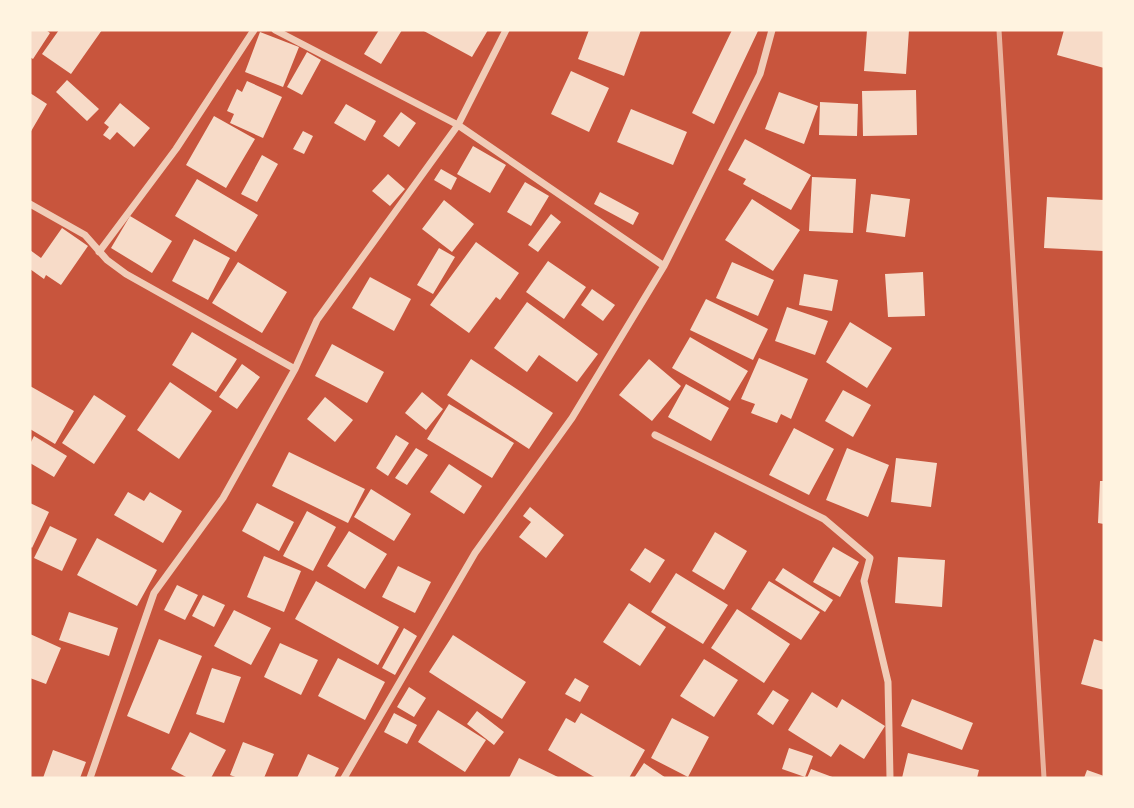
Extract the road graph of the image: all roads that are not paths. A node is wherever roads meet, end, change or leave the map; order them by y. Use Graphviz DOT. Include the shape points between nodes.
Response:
graph roads {
  1 [pos="254,30"];
  2 [pos="275,30"];
  3 [pos="506,30"];
  4 [pos="772,30"];
  5 [pos="458,125"];
  6 [pos="30,204"];
  7 [pos="99,251"];
  8 [pos="664,267"];
  9 [pos="295,369"];
  10 [pos="655,435"];
  11 [pos="90,778"];
  12 [pos="344,778"];
  13 [pos="890,778"];
  1 -- 7 [label="street" via="176,149"];
  2 -- 5 [label="street"];
  3 -- 5 [label="street"];
  4 -- 8 [label="street" via="760,74"];
  5 -- 8 [label="street"];
  5 -- 9 [label="street" via="317,320"];
  6 -- 7 [label="street" via="85,235"];
  7 -- 9 [label="street" via="126,274"];
  8 -- 12 [label="street" via="572,418 475,553"];
  9 -- 11 [label="street" via="223,498 154,593"];
  10 -- 13 [label="street" via="824,519 870,558 864,581 888,682"];
}
